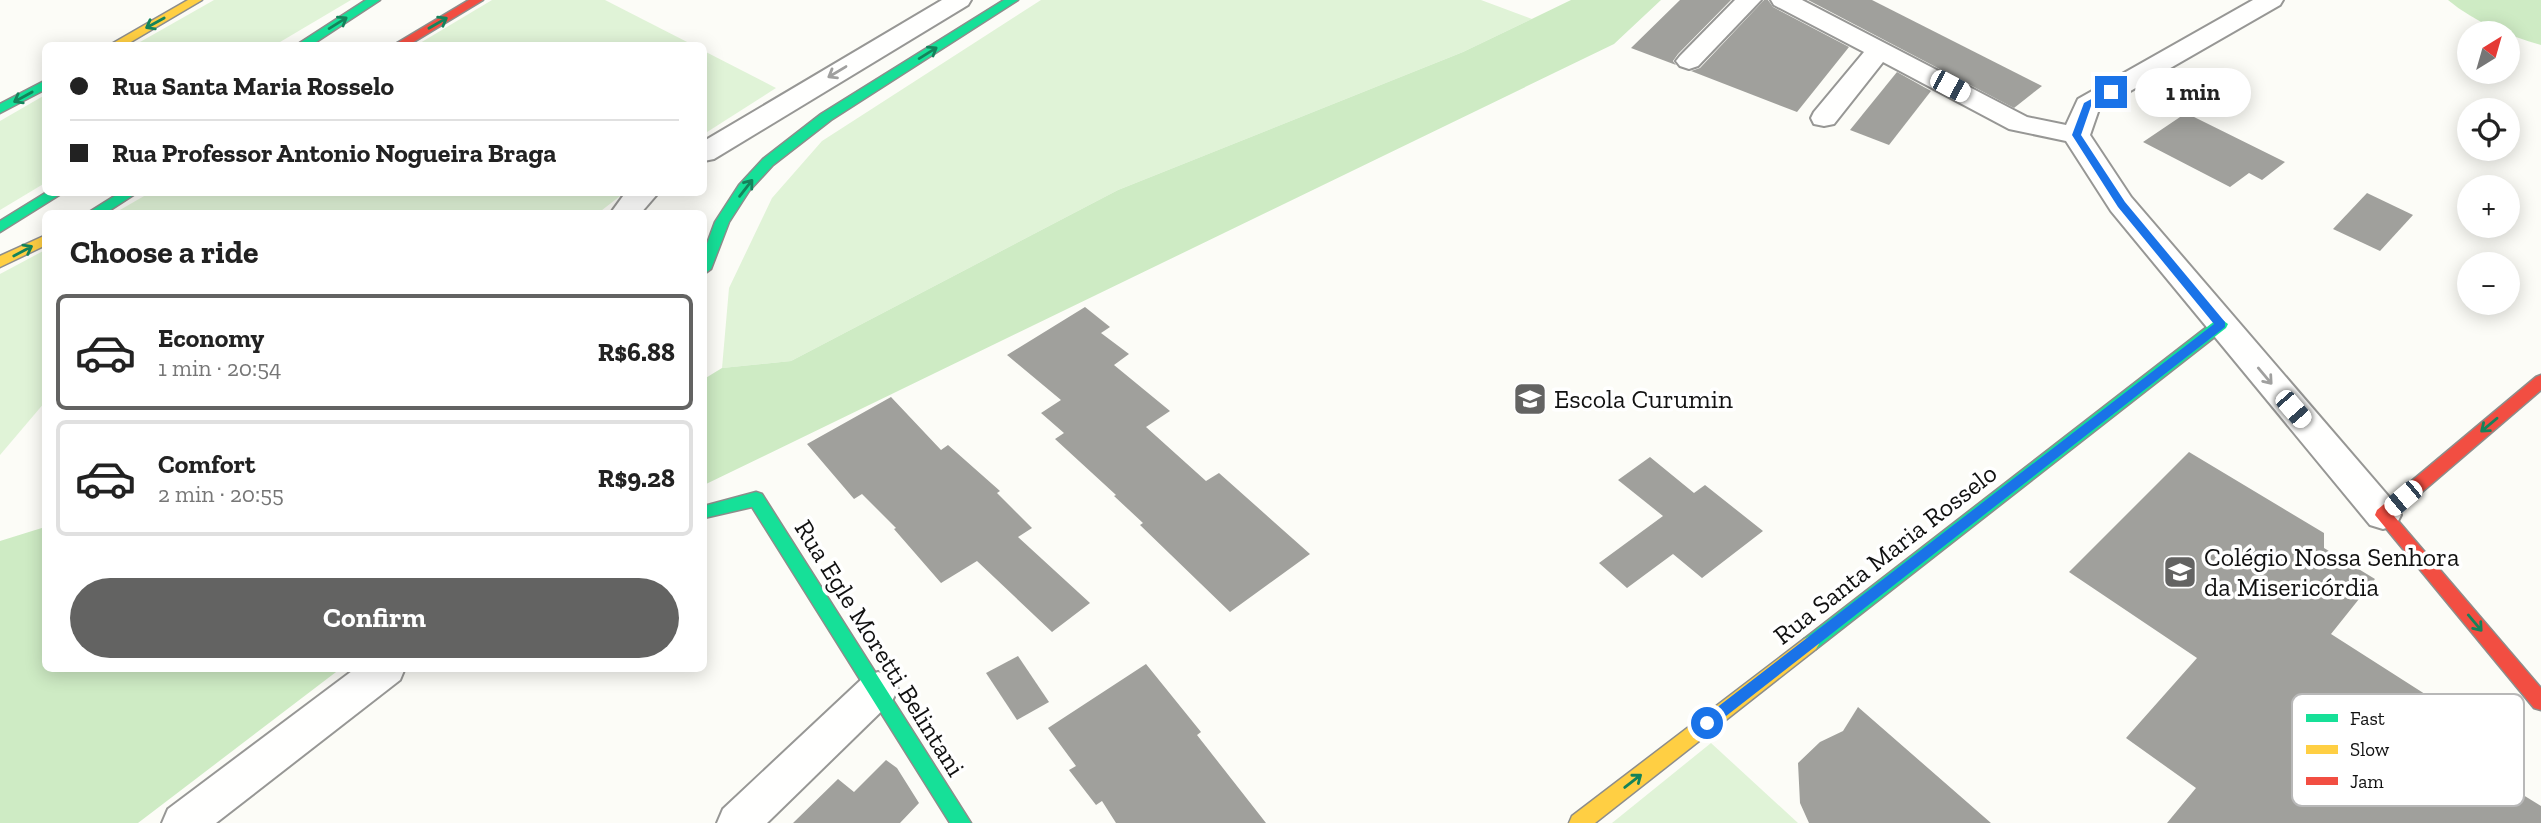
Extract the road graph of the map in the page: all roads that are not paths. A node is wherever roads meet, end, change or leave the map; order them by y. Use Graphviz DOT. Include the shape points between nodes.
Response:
graph roads {
  1 [pos="196,0"];
  2 [pos="374,0"];
  3 [pos="477,0"];
  4 [pos="959,0"];
  5 [pos="1013,0"];
  6 [pos="1749,0"];
  7 [pos="1783,0"];
  8 [pos="2271,0"];
  9 [pos="121,42"];
  10 [pos="307,42"];
  11 [pos="405,42"];
  12 [pos="1880,49"];
  13 [pos="1689,61"];
  14 [pos="42,86"];
  15 [pos="0,110"];
  16 [pos="1824,118"];
  17 [pos="2076,135"];
  18 [pos="707,151"];
  19 [pos="52,196"];
  20 [pos="125,196"];
  21 [pos="100,210"];
  22 [pos="713,225"];
  23 [pos="0,228"];
  24 [pos="42,241"];
  25 [pos="707,254"];
  26 [pos="0,262"];
  27 [pos="2221,324"];
  28 [pos="2541,381"];
  29 [pos="707,511"];
  30 [pos="2383,515"];
  31 [pos="381,672"];
  32 [pos="878,689"];
  33 [pos="2541,702"];
  34 [pos="183,823"];
  35 [pos="738,823"];
  36 [pos="961,823"];
  37 [pos="1579,823"];
  1 -- 9 [label="street, one-way"];
  10 -- 2 [label="street, one-way"];
  11 -- 3 [label="street, one-way"];
  4 -- 18 [label="street, one-way"];
  22 -- 5 [label="street, one-way" via="796,138"];
  6 -- 13 [label="street"];
  7 -- 12 [label="street"];
  8 -- 17 [label="street" via="2087,105"];
  12 -- 16 [label="street"];
  12 -- 17 [label="street" via="2019,122"];
  14 -- 15 [label="street, one-way"];
  17 -- 27 [label="street" via="2121,204"];
  19 -- 23 [label="street"];
  20 -- 21 [label="street"];
  22 -- 25 [label="street"];
  26 -- 24 [label="street, one-way"];
  27 -- 30 [label="street, one-way"];
  37 -- 27 [label="street, Rua Santa Maria Rosselo, one-way"];
  28 -- 30 [label="street, one-way"];
  29 -- 32 [label="street, Rua Egle Moretti Belintani" via="757,499"];
  30 -- 33 [label="street, one-way"];
  31 -- 34 [label="street"];
  32 -- 35 [label="street"];
  32 -- 36 [label="street, Rua Egle Moretti Belintani"];
}
